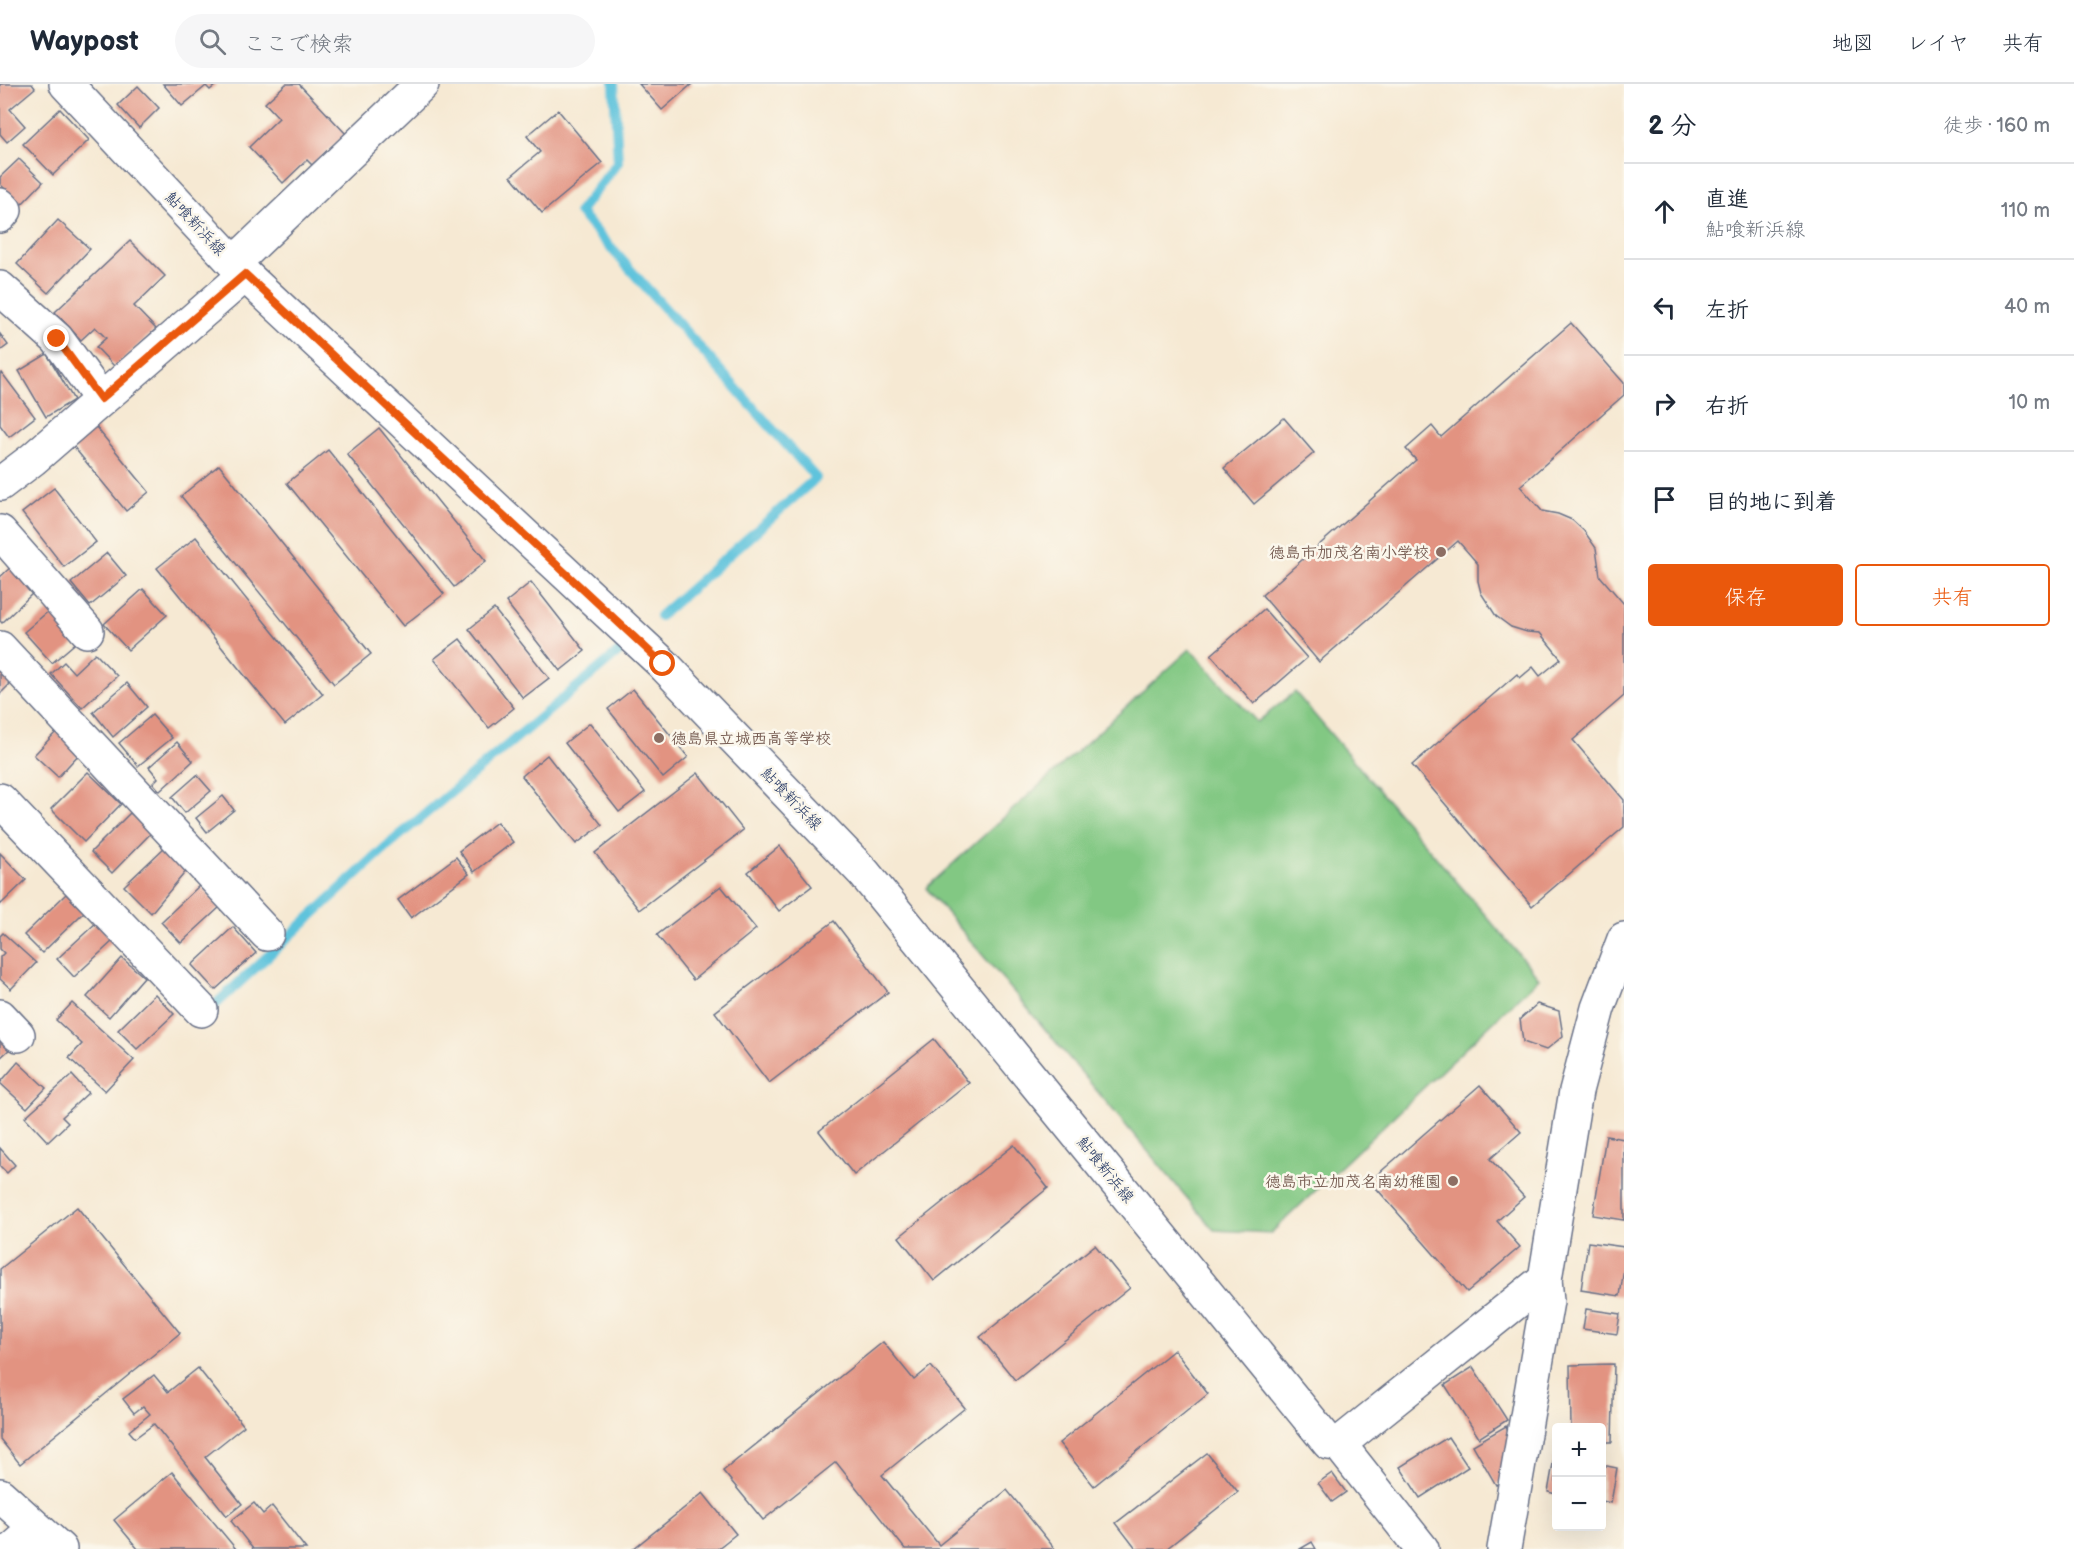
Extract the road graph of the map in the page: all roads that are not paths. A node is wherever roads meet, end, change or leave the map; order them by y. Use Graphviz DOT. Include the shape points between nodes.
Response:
graph roads {
  1 [pos="66,84"];
  2 [pos="422,84"];
  3 [pos="0,206"];
  4 [pos="0,216"];
  5 [pos="239,269"];
  6 [pos="0,288"];
  7 [pos="101,399"];
  8 [pos="0,484"];
  9 [pos="0,532"];
  10 [pos="87,631"];
  11 [pos="0,648"];
  12 [pos="0,801"];
  13 [pos="267,934"];
  14 [pos="1624,939"];
  15 [pos="201,1010"];
  16 [pos="1545,1279"];
  17 [pos="1339,1444"];
  18 [pos="0,1495"];
  19 [pos="36,1542"];
  20 [pos="1422,1549"];
  21 [pos="1504,1549"];
  1 -- 5 [label="street, 鮎喰新浜線"];
  2 -- 5 [label="street"];
  3 -- 4 [label="street" via="5,210"];
  5 -- 7 [label="street"];
  5 -- 17 [label="street, 鮎喰新浜線" via="663,664 864,873 1329,1443"];
  6 -- 7 [label="street" via="57,339"];
  7 -- 8 [label="street"];
  9 -- 10 [label="street"];
  11 -- 13 [label="street"];
  12 -- 15 [label="street"];
  14 -- 16 [label="street" via="1598,1008 1576,1091"];
  16 -- 17 [label="street"];
  16 -- 21 [label="street" via="1547,1301"];
  17 -- 20 [label="street, 鮎喰新浜線"];
  18 -- 19 [label="street"];
}
